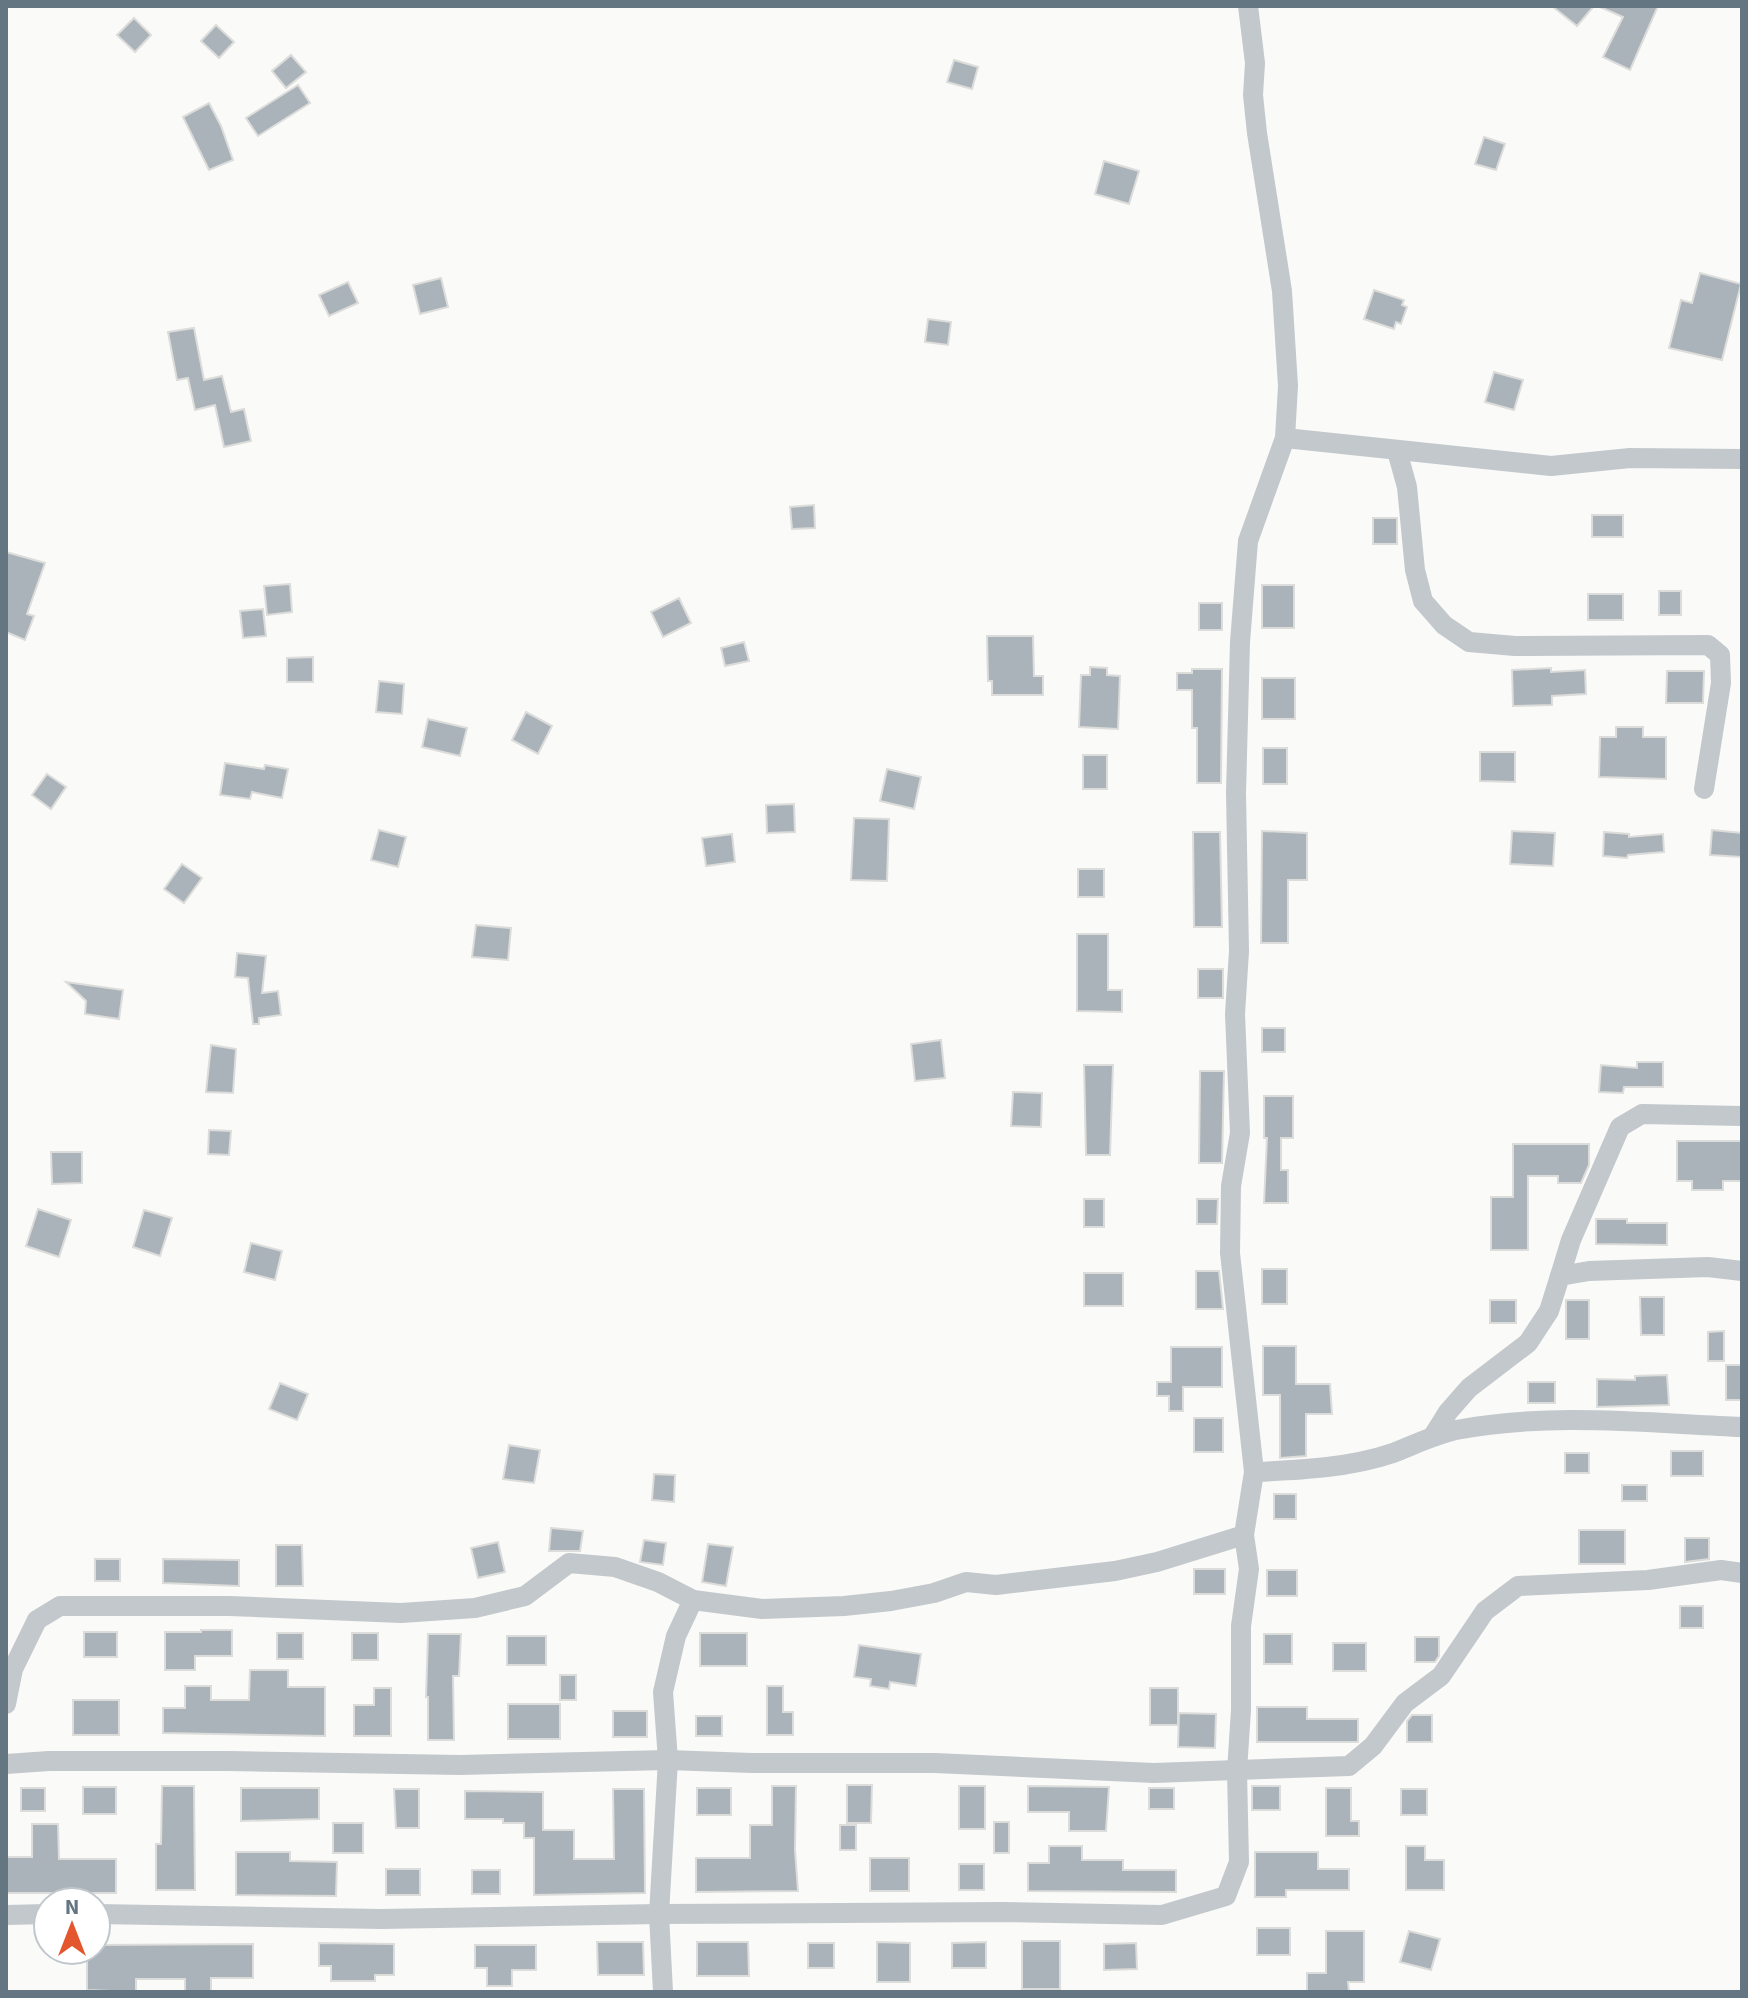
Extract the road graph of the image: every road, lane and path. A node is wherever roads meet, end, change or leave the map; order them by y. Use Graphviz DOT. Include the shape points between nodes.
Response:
graph roads {
  1 [pos="1248,6"];
  2 [pos="1285,438"];
  3 [pos="1397,451"];
  4 [pos="1742,459"];
  5 [pos="1704,789"];
  6 [pos="1742,1116"];
  7 [pos="1742,1271"];
  8 [pos="1560,1276"];
  9 [pos="1742,1427"];
  10 [pos="1433,1436"];
  11 [pos="1254,1472"];
  12 [pos="1244,1535"];
  13 [pos="1742,1573"];
  14 [pos="693,1600"];
  15 [pos="6,1704"];
  16 [pos="668,1760"];
  17 [pos="6,1764"];
  18 [pos="1237,1771"];
  19 [pos="32,1914"];
  20 [pos="112,1914"];
  21 [pos="659,1914"];
  22 [pos="6,1915"];
  23 [pos="663,1992"];
  1 -- 2 [label="street" via="1257,133 1282,291"];
  2 -- 3 [label="street"];
  2 -- 11 [label="street" via="1248,541 1240,642 1235,1014 1240,1133 1231,1186 1230,1253"];
  3 -- 4 [label="street" via="1551,466 1630,458"];
  3 -- 5 [label="street" via="1423,601 1469,642 1708,645 1720,655 1721,683"];
  6 -- 8 [label="street" via="1642,1114 1620,1127"];
  7 -- 8 [label="street" via="1708,1267"];
  8 -- 10 [label="street" via="1549,1311 1528,1343 1469,1388"];
  9 -- 10 [label="street" via="1559,1419"];
  10 -- 11 [label="street" via="1391,1453 1312,1470"];
  11 -- 12 [label="street"];
  12 -- 14 [label="street" via="1115,1571 996,1585 966,1582 891,1601 762,1609"];
  12 -- 18 [label="street" via="1249,1569 1241,1626"];
  13 -- 18 [label="street" via="1721,1570 1648,1580 1518,1586 1485,1611 1441,1676 1405,1703 1373,1746 1349,1766"];
  14 -- 15 [label="street" via="615,1567 569,1563 525,1596 475,1608 401,1613 60,1606 37,1620 13,1669"];
  14 -- 16 [label="street" via="676,1636 663,1692"];
  16 -- 17 [label="street"];
  16 -- 18 [label="street"];
  16 -- 21 [label="street"];
  18 -- 21 [label="street" via="1239,1862 1226,1896 1162,1915"];
  19 -- 22 [label="street"];
  20 -- 21 [label="street" via="381,1919"];
  21 -- 23 [label="street"];
}
